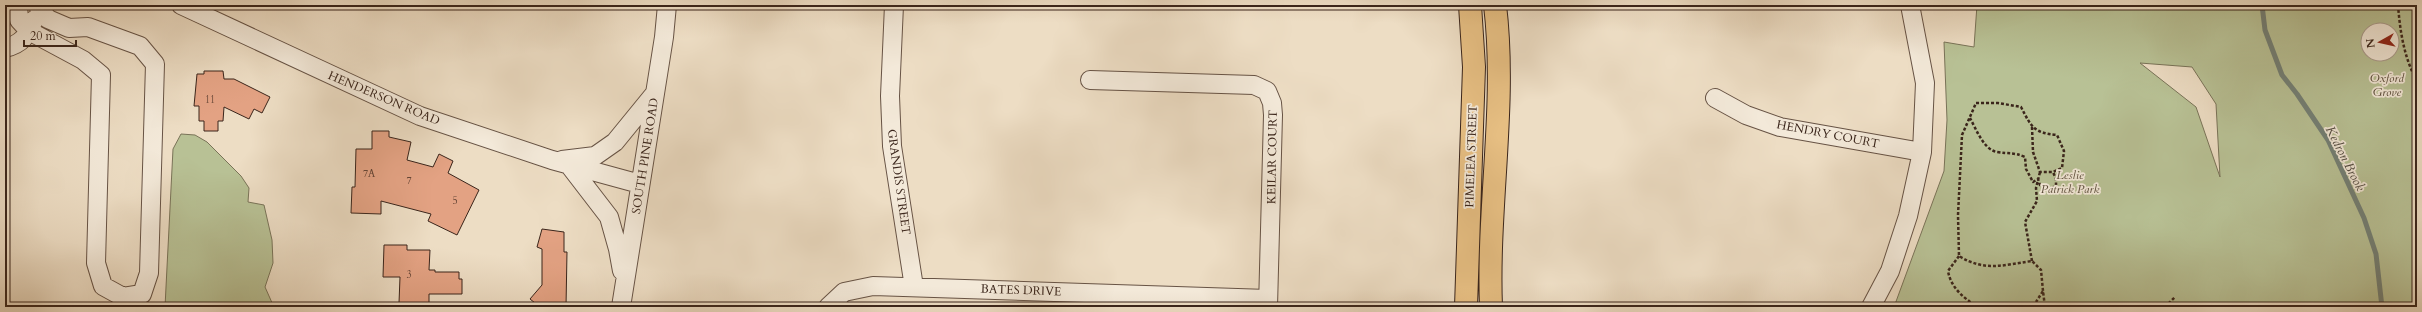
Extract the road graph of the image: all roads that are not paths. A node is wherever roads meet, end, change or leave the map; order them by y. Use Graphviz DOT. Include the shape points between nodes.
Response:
graph roads {
  1 [pos="18,5"];
  2 [pos="181,5"];
  3 [pos="667,5"];
  4 [pos="894,5"];
  5 [pos="1470,5"];
  6 [pos="1495,5"];
  7 [pos="1910,5"];
  8 [pos="39,7"];
  9 [pos="29,31"];
  10 [pos="5,48"];
  11 [pos="1090,80"];
  12 [pos="655,94"];
  13 [pos="1715,98"];
  14 [pos="1922,152"];
  15 [pos="552,160"];
  16 [pos="569,165"];
  17 [pos="640,184"];
  18 [pos="914,287"];
  19 [pos="624,288"];
  20 [pos="1043,299"];
  21 [pos="1268,303"];
  22 [pos="621,307"];
  23 [pos="828,307"];
  24 [pos="1466,307"];
  25 [pos="1491,307"];
  26 [pos="1871,307"];
  1 -- 9 [label="street" via="19,20"];
  2 -- 15 [label="street, HENDERSON ROAD" via="420,116"];
  3 -- 12 [label="street, SOUTH PINE ROAD"];
  4 -- 18 [label="street, GRANDIS STREET" via="890,96 892,146"];
  5 -- 24 [label="main road, PIMELEA STREET" via="1474,67"];
  6 -- 25 [label="main road, PIMELEA STREET" via="1499,53"];
  7 -- 14 [label="street" via="1925,83"];
  8 -- 9 [label="street"];
  8 -- 9 [label="street" via="48,19 68,28 88,27 140,46 155,64 149,273 142,294 123,297 103,286 96,263 101,75 83,60"];
  9 -- 10 [label="street" via="18,45"];
  11 -- 21 [label="street, KEILAR COURT" via="1254,85 1267,91 1274,115"];
  12 -- 15 [label="street" via="616,142 595,156"];
  12 -- 17 [label="street, SOUTH PINE ROAD"];
  13 -- 14 [label="street, HENDRY COURT" via="1746,115 1780,127"];
  14 -- 26 [label="street" via="1908,216 1893,264"];
  15 -- 16 [label="street, HENDERSON ROAD"];
  16 -- 17 [label="street, HENDERSON ROAD"];
  16 -- 19 [label="street" via="609,217 618,249"];
  17 -- 19 [label="street, SOUTH PINE ROAD"];
  18 -- 20 [label="street, BATES DRIVE"];
  18 -- 23 [label="street, BATES DRIVE" via="858,288 844,292"];
  19 -- 22 [label="street, SOUTH PINE ROAD"];
  20 -- 21 [label="street, BATES DRIVE"];
}
